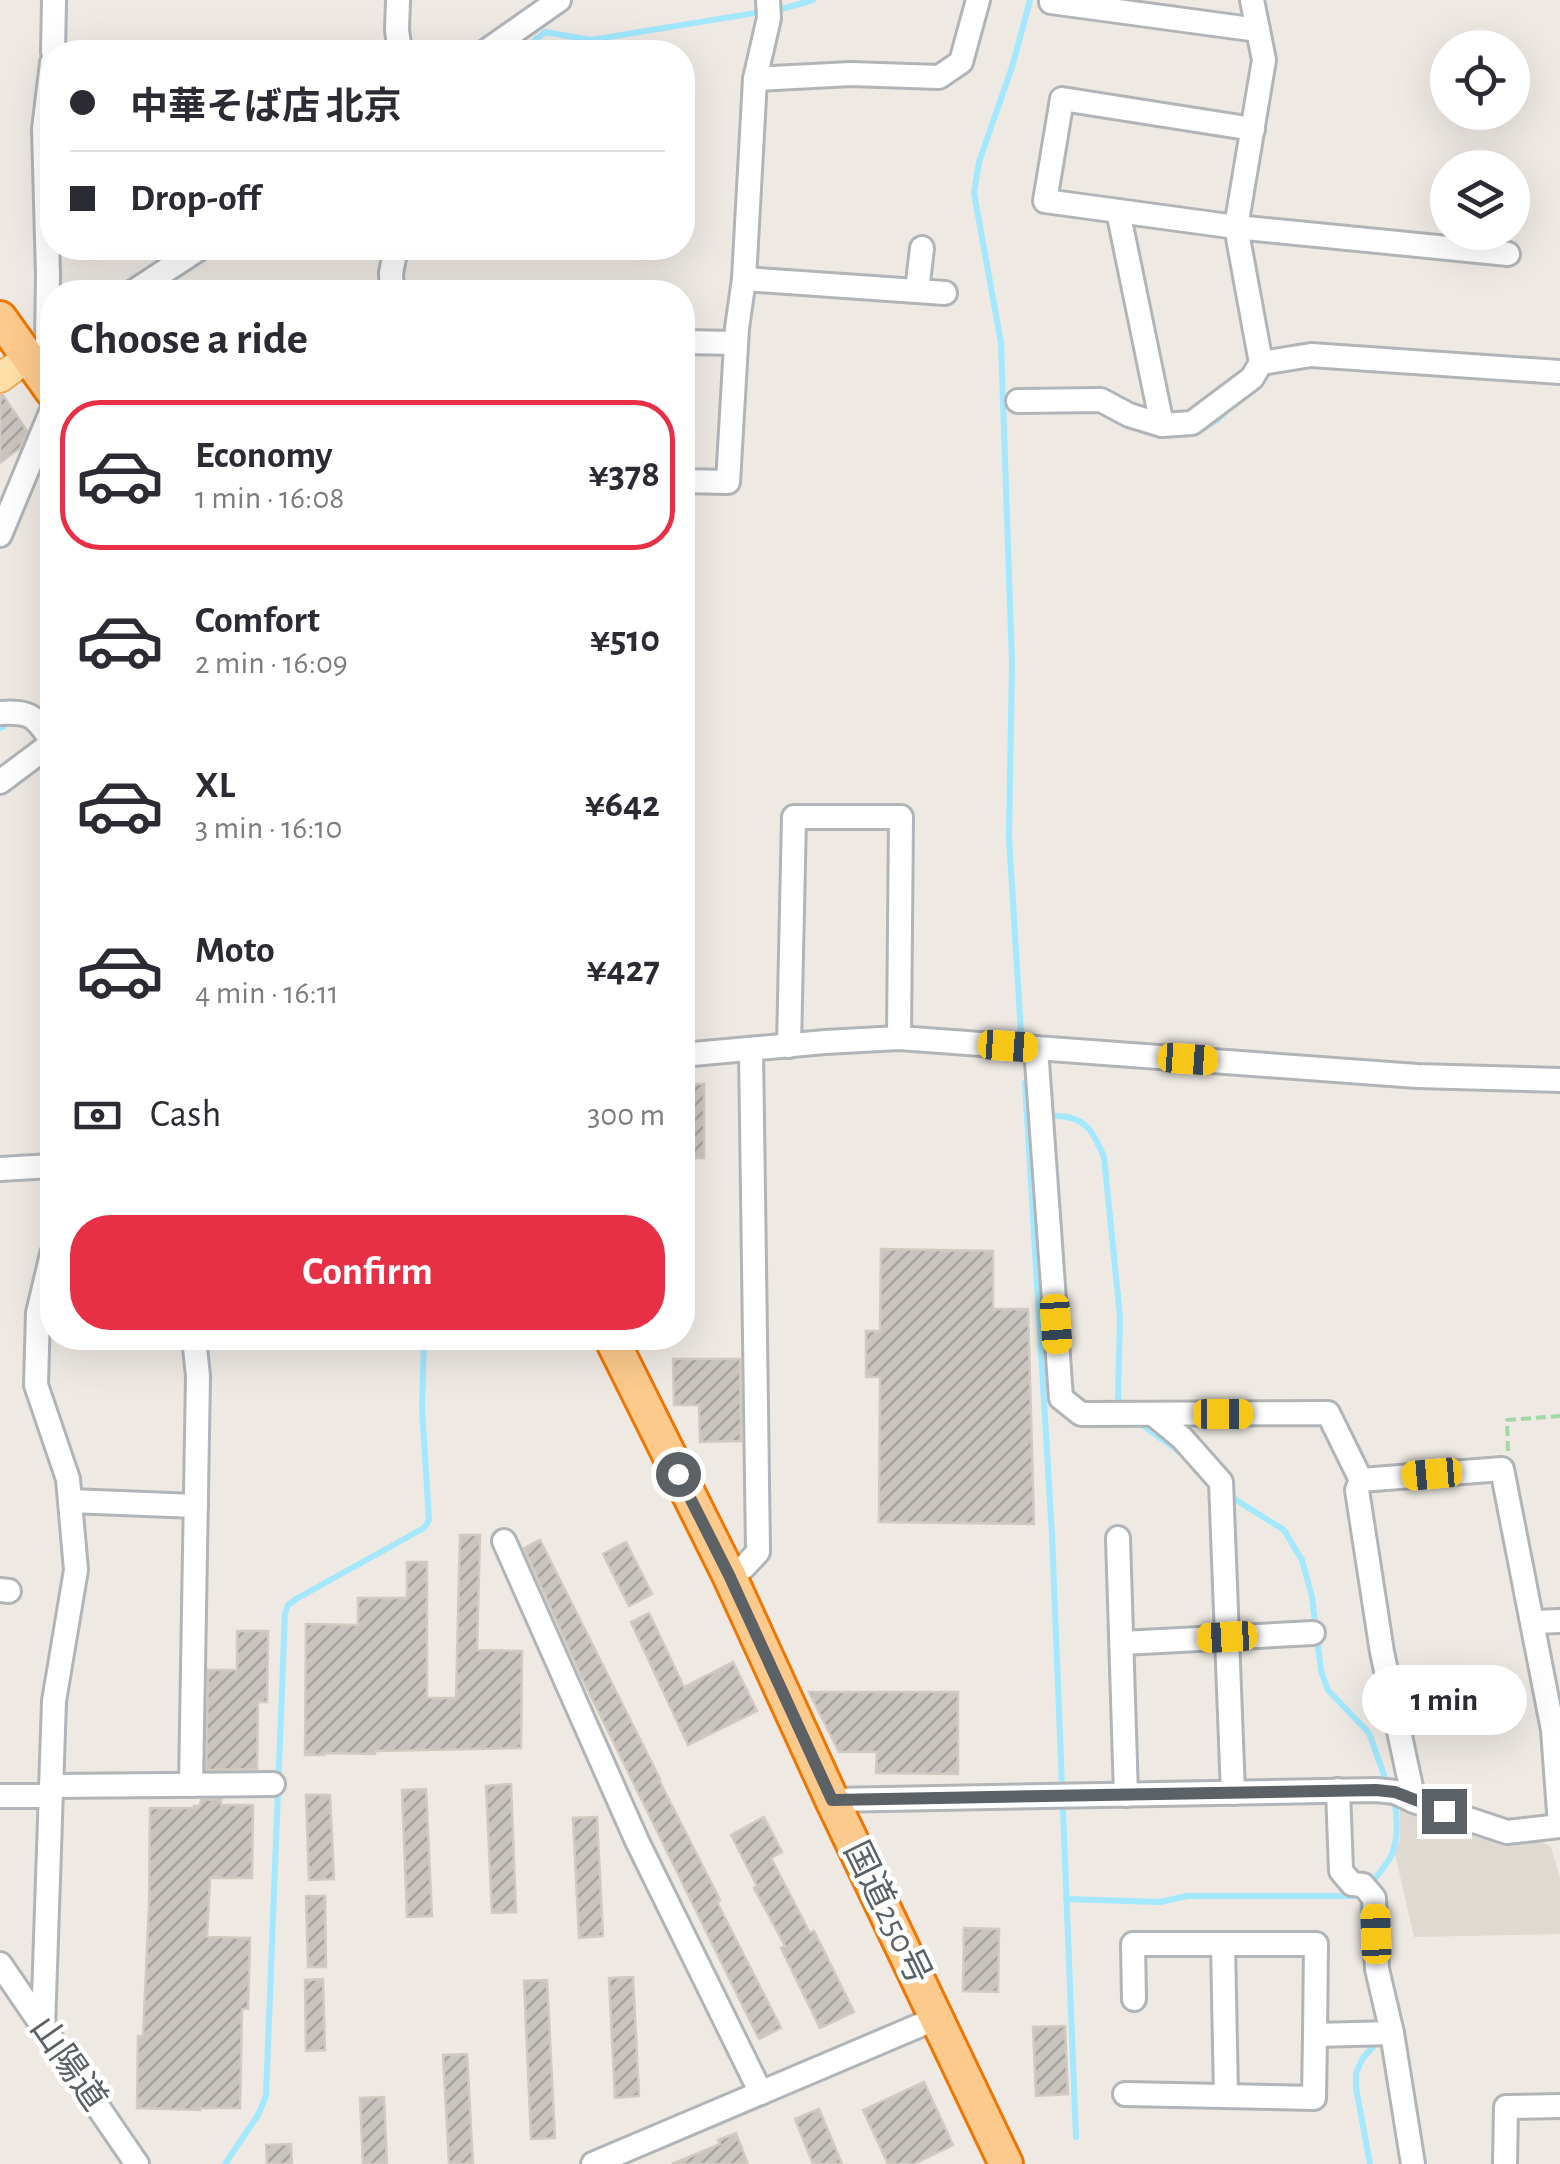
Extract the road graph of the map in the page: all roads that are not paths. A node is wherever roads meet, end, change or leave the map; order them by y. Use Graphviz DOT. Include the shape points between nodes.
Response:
graph roads {
  1 [pos="54,0"];
  2 [pos="398,0"];
  3 [pos="559,0"];
  4 [pos="978,0"];
  5 [pos="1252,0"];
  6 [pos="1051,2"];
  7 [pos="1100,4"];
  8 [pos="769,8"];
  9 [pos="1258,30"];
  10 [pos="53,40"];
  11 [pos="398,40"];
  12 [pos="502,40"];
  13 [pos="755,79"];
  14 [pos="1253,129"];
  15 [pos="1118,211"];
  16 [pos="1236,227"];
  17 [pos="922,248"];
  18 [pos="1508,254"];
  19 [pos="182,260"];
  20 [pos="744,279"];
  21 [pos="151,280"];
  22 [pos="917,291"];
  23 [pos="945,293"];
  24 [pos="0,318"];
  25 [pos="695,342"];
  26 [pos="736,343"];
  27 [pos="40,347"];
  28 [pos="40,349"];
  29 [pos="1260,363"];
  30 [pos="1560,372"];
  31 [pos="0,378"];
  32 [pos="1018,401"];
  33 [pos="1162,424"];
  34 [pos="40,439"];
  35 [pos="695,482"];
  36 [pos="0,534"];
  37 [pos="0,713"];
  38 [pos="40,723"];
  39 [pos="40,752"];
  40 [pos="0,782"];
  41 [pos="899,1038"];
  42 [pos="789,1046"];
  43 [pos="1036,1048"];
  44 [pos="751,1050"];
  45 [pos="695,1055"];
  46 [pos="1560,1080"];
  47 [pos="40,1167"];
  48 [pos="0,1169"];
  49 [pos="40,1305"];
  50 [pos="195,1350"];
  51 [pos="617,1350"];
  52 [pos="1137,1414"];
  53 [pos="1361,1480"];
  54 [pos="70,1501"];
  55 [pos="196,1506"];
  56 [pos="1118,1538"];
  57 [pos="504,1541"];
  58 [pos="729,1575"];
  59 [pos="1534,1622"];
  60 [pos="1560,1622"];
  61 [pos="1313,1634"];
  62 [pos="1227,1637"];
  63 [pos="1122,1643"];
  64 [pos="273,1784"];
  65 [pos="191,1785"];
  66 [pos="1338,1790"];
  67 [pos="51,1791"];
  68 [pos="1233,1792"];
  69 [pos="1126,1794"];
  70 [pos="1397,1795"];
  71 [pos="0,1796"];
  72 [pos="832,1800"];
  73 [pos="1560,1826"];
  74 [pos="1223,1944"];
  75 [pos="0,1964"];
  76 [pos="1134,1999"];
  77 [pos="938,2018"];
  78 [pos="43,2027"];
  79 [pos="1392,2033"];
  80 [pos="1316,2035"];
  81 [pos="761,2093"];
  82 [pos="1125,2094"];
  83 [pos="1226,2096"];
  84 [pos="1560,2106"];
  85 [pos="137,2164"];
  86 [pos="593,2164"];
  87 [pos="1006,2164"];
  88 [pos="1413,2164"];
  89 [pos="1506,2164"];
  1 -- 10 [label="street"];
  2 -- 11 [label="street"];
  3 -- 12 [label="street"];
  4 -- 13 [label="street" via="961,62 938,77"];
  5 -- 9 [label="street"];
  6 -- 7 [label="street"];
  7 -- 9 [label="street"];
  8 -- 13 [label="street"];
  9 -- 14 [label="street" via="1264,60"];
  13 -- 20 [label="street"];
  14 -- 15 [label="street" via="1062,99 1045,200"];
  14 -- 16 [label="street"];
  15 -- 16 [label="street"];
  15 -- 33 [label="street"];
  16 -- 18 [label="street"];
  16 -- 29 [label="street"];
  17 -- 22 [label="street"];
  19 -- 21 [label="street"];
  20 -- 22 [label="street"];
  20 -- 26 [label="street"];
  22 -- 23 [label="street"];
  24 -- 27 [label="highway"];
  25 -- 26 [label="street"];
  26 -- 35 [label="street" via="728,482"];
  28 -- 31 [label="main road"];
  29 -- 30 [label="street" via="1311,355"];
  29 -- 33 [label="street" via="1252,378 1192,423"];
  32 -- 33 [label="street" via="1101,400"];
  34 -- 36 [label="street"];
  37 -- 38 [label="street" via="24,712"];
  39 -- 40 [label="street"];
  41 -- 42 [label="street"];
  41 -- 42 [label="street" via="901,817 794,817"];
  41 -- 43 [label="street"];
  42 -- 44 [label="street"];
  43 -- 46 [label="street"];
  43 -- 52 [label="street" via="1061,1398 1081,1414"];
  44 -- 45 [label="street"];
  44 -- 58 [label="street" via="758,1552"];
  47 -- 48 [label="street"];
  49 -- 54 [label="street" via="36,1385"];
  50 -- 55 [label="street"];
  51 -- 58 [label="highway, 国道250号"];
  52 -- 53 [label="street" via="1328,1413"];
  52 -- 62 [label="street" via="1182,1438 1220,1482"];
  53 -- 59 [label="street" via="1502,1469"];
  53 -- 70 [label="street" via="1356,1490"];
  54 -- 55 [label="street"];
  54 -- 67 [label="street" via="76,1570 54,1701"];
  55 -- 65 [label="street"];
  56 -- 63 [label="street"];
  57 -- 81 [label="street" via="637,1841"];
  58 -- 72 [label="highway, 国道250号"];
  59 -- 60 [label="street"];
  59 -- 73 [label="street" via="1553,1730"];
  61 -- 62 [label="street"];
  62 -- 63 [label="street"];
  62 -- 68 [label="street"];
  63 -- 69 [label="street"];
  64 -- 65 [label="street"];
  65 -- 67 [label="street"];
  66 -- 68 [label="street"];
  66 -- 70 [label="street"];
  66 -- 79 [label="street" via="1341,1871 1374,1898 1378,1969"];
  67 -- 71 [label="street"];
  67 -- 78 [label="street"];
  68 -- 69 [label="street"];
  69 -- 72 [label="street"];
  70 -- 73 [label="street" via="1506,1832"];
  72 -- 77 [label="highway, 国道250号"];
  74 -- 76 [label="street" via="1133,1944"];
  74 -- 80 [label="street" via="1316,1944"];
  74 -- 83 [label="street"];
  75 -- 78 [label="street, 山陽道"];
  77 -- 81 [label="street"];
  77 -- 87 [label="highway, 国道250号"];
  78 -- 85 [label="street, 山陽道"];
  79 -- 80 [label="street"];
  79 -- 88 [label="street"];
  80 -- 83 [label="street" via="1314,2098"];
  81 -- 86 [label="street"];
  82 -- 83 [label="street"];
  84 -- 89 [label="street" via="1506,2107"];
}
